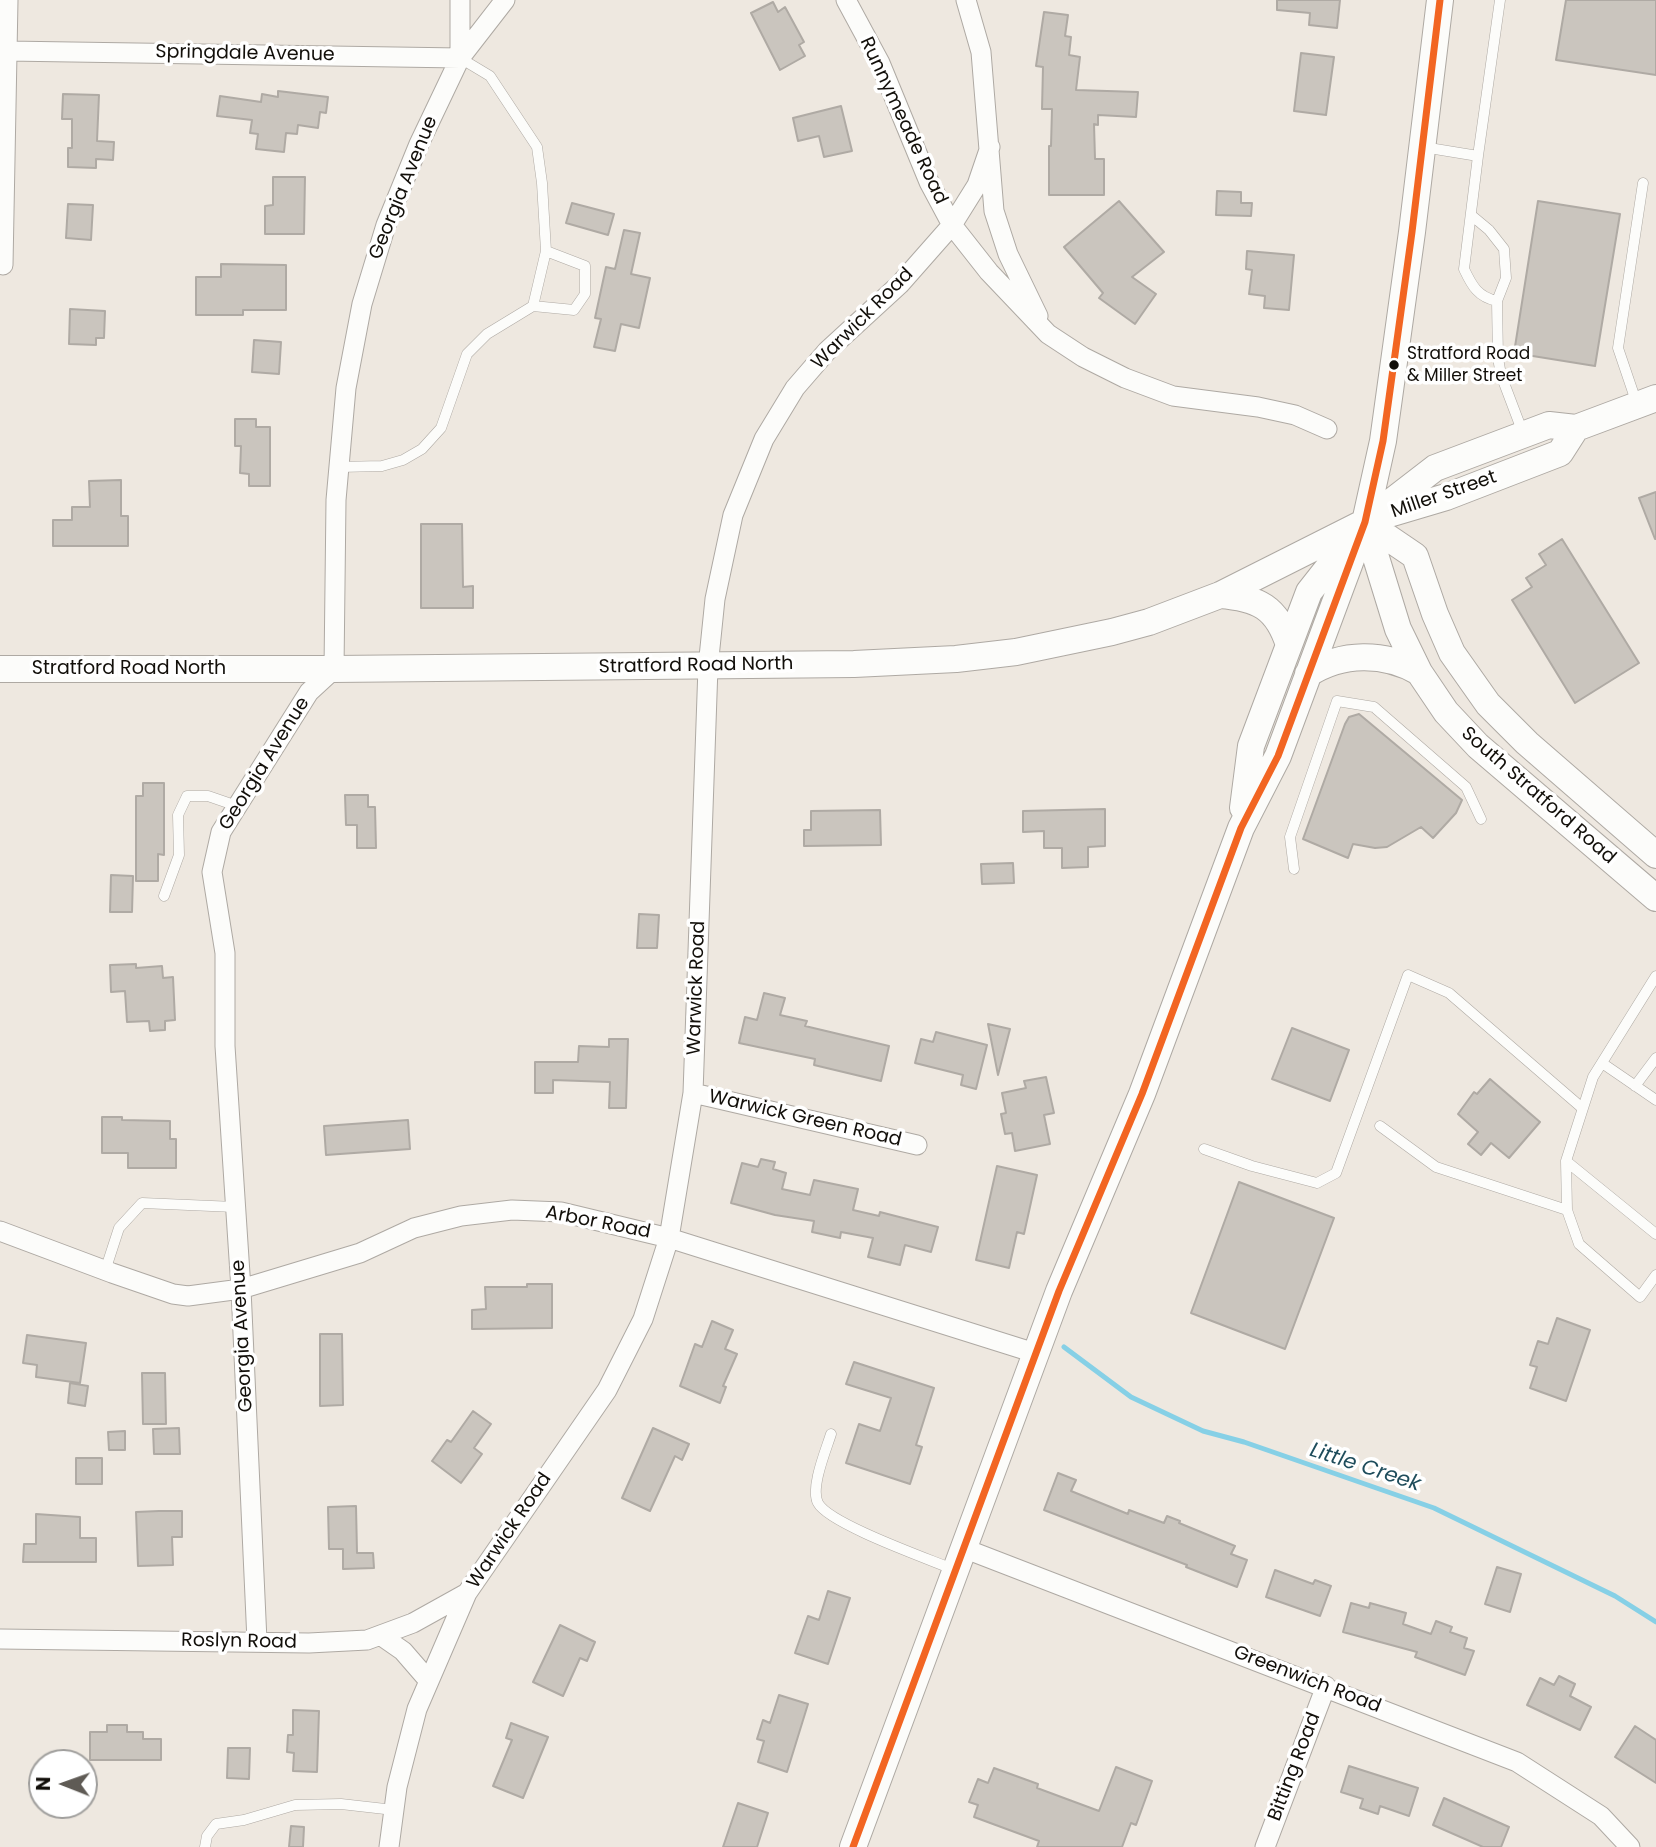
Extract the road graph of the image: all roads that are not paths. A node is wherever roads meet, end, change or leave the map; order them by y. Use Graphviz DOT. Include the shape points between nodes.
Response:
graph roads {
  1 [pos="8,0"];
  2 [pos="460,0"];
  3 [pos="505,0"];
  4 [pos="846,0"];
  5 [pos="965,0"];
  6 [pos="1440,0"];
  7 [pos="1500,0"];
  8 [pos="7,51"];
  9 [pos="460,58"];
  10 [pos="990,147"];
  11 [pos="1422,147"];
  12 [pos="1478,156"];
  13 [pos="1643,183"];
  14 [pos="1471,215"];
  15 [pos="952,225"];
  16 [pos="546,251"];
  17 [pos="3,265"];
  18 [pos="1497,301"];
  19 [pos="533,306"];
  20 [pos="1048,334"];
  21 [pos="1646,401"];
  22 [pos="1576,428"];
  23 [pos="1327,429"];
  24 [pos="1524,434"];
  25 [pos="339,467"];
  26 [pos="1365,522"];
  27 [pos="1220,595"];
  28 [pos="1289,645"];
  29 [pos="708,667"];
  30 [pos="0,669"];
  31 [pos="334,669"];
  32 [pos="1419,673"];
  33 [pos="1308,674"];
  34 [pos="237,806"];
  35 [pos="1481,819"];
  36 [pos="1241,828"];
  37 [pos="1656,855"];
  38 [pos="1294,869"];
  39 [pos="164,896"];
  40 [pos="1656,898"];
  41 [pos="1655,982"];
  42 [pos="1656,1058"];
  43 [pos="1602,1063"];
  44 [pos="1635,1086"];
  45 [pos="693,1093"];
  46 [pos="1656,1100"];
  47 [pos="1581,1107"];
  48 [pos="1380,1126"];
  49 [pos="917,1145"];
  50 [pos="1204,1149"];
  51 [pos="1566,1160"];
  52 [pos="235,1207"];
  53 [pos="1567,1210"];
  54 [pos="0,1231"];
  55 [pos="1656,1234"];
  56 [pos="669,1238"];
  57 [pos="105,1271"];
  58 [pos="1656,1275"];
  59 [pos="240,1289"];
  60 [pos="1035,1353"];
  61 [pos="831,1434"];
  62 [pos="959,1559"];
  63 [pos="467,1593"];
  64 [pos="380,1635"];
  65 [pos="0,1639"];
  66 [pos="257,1641"];
  67 [pos="429,1681"];
  68 [pos="1326,1686"];
  69 [pos="394,1810"];
  70 [pos="205,1847"];
  71 [pos="389,1847"];
  72 [pos="853,1847"];
  73 [pos="1265,1847"];
  74 [pos="1630,1847"];
  1 -- 8 [label="street"];
  2 -- 9 [label="street, Georgia Avenue"];
  3 -- 9 [label="street"];
  4 -- 15 [label="street, Runnymeade Road" via="880,63 929,183"];
  5 -- 10 [label="street" via="981,51"];
  6 -- 11 [label="main road"];
  7 -- 12 [label="lane"];
  8 -- 9 [label="street, Springdale Avenue"];
  8 -- 17 [label="street"];
  9 -- 16 [label="lane" via="489,76 537,148"];
  9 -- 25 [label="street, Georgia Avenue" via="386,225 366,290 346,388"];
  10 -- 15 [label="street, Warwick Road" via="977,184"];
  10 -- 20 [label="street" via="993,211 1008,254"];
  11 -- 12 [label="lane"];
  11 -- 26 [label="main road" via="1383,441"];
  12 -- 14 [label="lane"];
  13 -- 21 [label="lane" via="1619,348"];
  14 -- 18 [label="lane" via="1504,249 1506,278"];
  14 -- 18 [label="lane" via="1464,270 1472,287 1486,299"];
  15 -- 20 [label="street, Runnymeade Road"];
  15 -- 29 [label="street, Warwick Road" via="900,284 827,351 795,388 764,439 733,514 715,599"];
  16 -- 19 [label="lane"];
  16 -- 19 [label="lane" via="585,266 585,293 574,310"];
  18 -- 24 [label="lane" via="1501,374"];
  19 -- 25 [label="lane" via="487,334 467,354 441,428 422,449 382,466"];
  20 -- 23 [label="street, Runnymeade Road" via="1093,363 1173,396 1258,407 1295,415"];
  21 -- 22 [label="main road, Miller Street"];
  22 -- 24 [label="main road, Miller Street" via="1549,425"];
  22 -- 26 [label="main road, Miller Street" via="1560,453"];
  24 -- 26 [label="main road, Miller Street" via="1435,468"];
  25 -- 31 [label="street, Georgia Avenue"];
  26 -- 27 [label="main road, Stratford Road North"];
  26 -- 28 [label="main road" via="1309,592"];
  26 -- 32 [label="main road, South Stratford Road" via="1398,629"];
  26 -- 33 [label="main road"];
  26 -- 37 [label="main road, South Stratford Road" via="1415,556 1452,653 1488,704"];
  27 -- 28 [label="main road" via="1243,597 1269,609"];
  27 -- 29 [label="main road, Stratford Road North" via="1149,622 998,655"];
  28 -- 36 [label="main road" via="1251,746"];
  29 -- 31 [label="main road, Stratford Road North"];
  29 -- 45 [label="street, Warwick Road"];
  30 -- 31 [label="main road, Stratford Road North"];
  31 -- 34 [label="street, Georgia Avenue" via="309,692"];
  32 -- 33 [label="main road" via="1392,659 1369,658 1334,660"];
  32 -- 40 [label="main road, South Stratford Road" via="1469,738"];
  33 -- 36 [label="main road" via="1278,756"];
  34 -- 39 [label="lane" via="208,796 187,796 178,815 179,855"];
  34 -- 52 [label="street, Georgia Avenue" via="220,832 212,872 225,953 225,1046"];
  35 -- 38 [label="lane" via="1466,787 1374,707 1337,701 1290,837"];
  36 -- 60 [label="main road" via="1142,1094"];
  41 -- 43 [label="lane"];
  42 -- 44 [label="lane"];
  43 -- 44 [label="lane"];
  43 -- 47 [label="lane"];
  44 -- 46 [label="lane"];
  45 -- 49 [label="street, Warwick Green Road"];
  45 -- 56 [label="street, Warwick Road"];
  47 -- 50 [label="lane" via="1449,993 1408,975 1336,1173 1317,1183"];
  47 -- 51 [label="lane"];
  48 -- 53 [label="lane" via="1436,1167"];
  51 -- 53 [label="lane"];
  51 -- 55 [label="lane"];
  52 -- 57 [label="lane" via="142,1203 119,1228"];
  52 -- 59 [label="street, Georgia Avenue"];
  53 -- 58 [label="lane" via="1579,1244 1640,1297"];
  54 -- 57 [label="street, Arbor Road"];
  56 -- 59 [label="street, Arbor Road" via="561,1213 512,1210 461,1216"];
  56 -- 60 [label="street, Arbor Road"];
  56 -- 63 [label="street, Warwick Road" via="643,1319 607,1390"];
  57 -- 59 [label="street, Arbor Road" via="188,1296"];
  59 -- 66 [label="street, Georgia Avenue"];
  60 -- 62 [label="main road"];
  61 -- 62 [label="lane" via="815,1489 817,1502 826,1513 848,1525"];
  62 -- 68 [label="street, Greenwich Road"];
  62 -- 72 [label="main road"];
  63 -- 64 [label="street, Roslyn Road" via="413,1623"];
  63 -- 67 [label="street, Warwick Road"];
  64 -- 66 [label="street, Roslyn Road" via="367,1640 309,1643"];
  64 -- 67 [label="street" via="403,1651"];
  65 -- 66 [label="street, Roslyn Road"];
  67 -- 69 [label="street, Warwick Road" via="417,1709"];
  68 -- 73 [label="street, Bitting Road"];
  68 -- 74 [label="street, Greenwich Road" via="1517,1762 1601,1816"];
  69 -- 70 [label="lane" via="295,1805 216,1824"];
  69 -- 71 [label="street, Warwick Road"];
}
